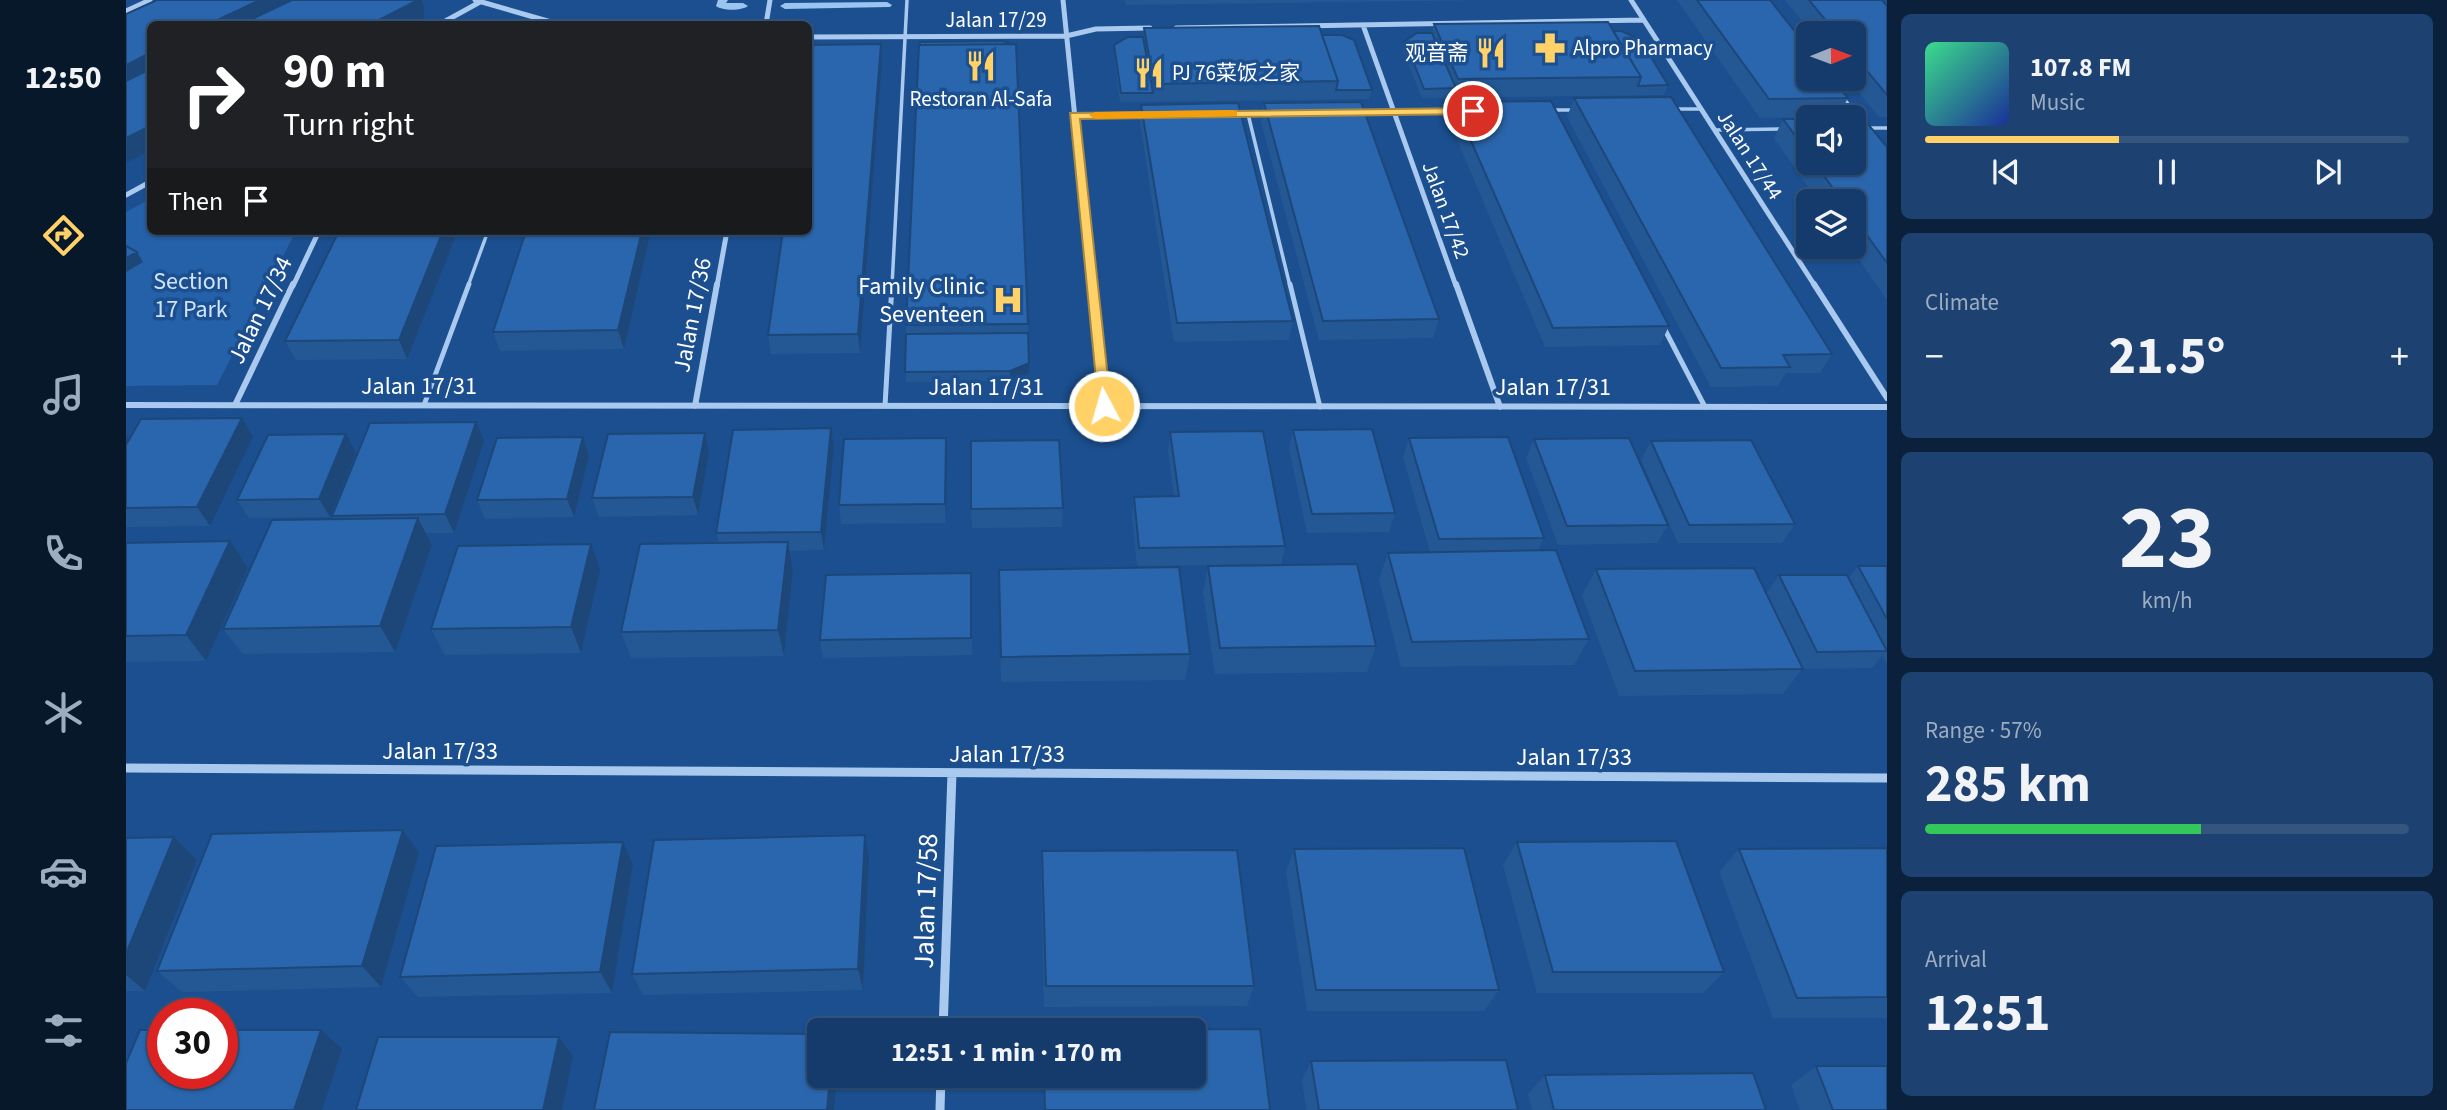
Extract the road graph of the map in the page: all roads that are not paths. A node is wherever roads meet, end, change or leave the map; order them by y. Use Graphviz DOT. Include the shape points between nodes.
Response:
graph roads {
  1 [pos="150,0"];
  2 [pos="771,0"];
  3 [pos="907,0"];
  4 [pos="1063,0"];
  5 [pos="1631,0"];
  6 [pos="477,1"];
  7 [pos="126,11"];
  8 [pos="1644,20"];
  9 [pos="445,21"];
  10 [pos="547,21"];
  11 [pos="767,21"];
  12 [pos="1363,24"];
  13 [pos="1066,36"];
  14 [pos="812,37"];
  15 [pos="906,37"];
  16 [pos="1838,91"];
  17 [pos="1701,108"];
  18 [pos="1661,109"];
  19 [pos="1539,110"];
  20 [pos="1552,110"];
  21 [pos="1579,110"];
  22 [pos="1460,111"];
  23 [pos="1354,112"];
  24 [pos="1394,112"];
  25 [pos="1274,113"];
  26 [pos="1234,114"];
  27 [pos="1248,114"];
  28 [pos="1154,115"];
  29 [pos="1074,116"];
  30 [pos="1559,123"];
  31 [pos="1867,128"];
  32 [pos="1887,128"];
  33 [pos="1794,129"];
  34 [pos="1715,130"];
  35 [pos="1874,137"];
  36 [pos="147,184"];
  37 [pos="126,195"];
  38 [pos="317,235"];
  39 [pos="487,235"];
  40 [pos="726,235"];
  41 [pos="1661,320"];
  42 [pos="1887,398"];
  43 [pos="126,405"];
  44 [pos="235,405"];
  45 [pos="424,405"];
  46 [pos="695,406"];
  47 [pos="885,406"];
  48 [pos="1104,406"];
  49 [pos="1320,407"];
  50 [pos="1500,407"];
  51 [pos="1705,407"];
  52 [pos="1887,407"];
  53 [pos="126,768"];
  54 [pos="952,772"];
  55 [pos="1887,778"];
  56 [pos="943,1018"];
  57 [pos="941,1088"];
  58 [pos="940,1110"];
  1 -- 7 [label="street"];
  2 -- 11 [label="street"];
  3 -- 15 [label="lane"];
  4 -- 13 [label="street"];
  5 -- 8 [label="street, Jalan 17/44"];
  6 -- 9 [label="street"];
  6 -- 10 [label="street"];
  8 -- 12 [label="street, Jalan 17/29"];
  8 -- 17 [label="street, Jalan 17/44"];
  12 -- 13 [label="street, Jalan 17/29" via="1096,29"];
  12 -- 24 [label="street, Jalan 17/42"];
  13 -- 15 [label="street, Jalan 17/29"];
  13 -- 29 [label="street"];
  14 -- 15 [label="street, Jalan 17/29"];
  15 -- 47 [label="lane"];
  16 -- 31 [label="lane"];
  17 -- 18 [label="lane"];
  17 -- 34 [label="street, Jalan 17/44"];
  19 -- 20 [label="lane"];
  20 -- 21 [label="lane"];
  20 -- 30 [label="lane"];
  22 -- 24 [label="lane"];
  23 -- 24 [label="lane"];
  24 -- 50 [label="street, Jalan 17/42"];
  25 -- 27 [label="lane"];
  26 -- 27 [label="lane"];
  27 -- 49 [label="lane"];
  28 -- 29 [label="lane"];
  29 -- 48 [label="street"];
  31 -- 32 [label="lane"];
  31 -- 35 [label="lane"];
  33 -- 34 [label="lane"];
  34 -- 42 [label="street, Jalan 17/44"];
  36 -- 37 [label="street"];
  38 -- 44 [label="street, Jalan 17/34"];
  39 -- 45 [label="lane"];
  40 -- 46 [label="street, Jalan 17/36"];
  41 -- 51 [label="lane"];
  43 -- 44 [label="street, Jalan 17/31"];
  44 -- 45 [label="street, Jalan 17/31"];
  45 -- 46 [label="street, Jalan 17/31"];
  46 -- 47 [label="street, Jalan 17/31"];
  47 -- 48 [label="street, Jalan 17/31"];
  48 -- 49 [label="street, Jalan 17/31"];
  49 -- 50 [label="street, Jalan 17/31"];
  50 -- 51 [label="street, Jalan 17/31"];
  51 -- 52 [label="street, Jalan 17/31"];
  53 -- 54 [label="street, Jalan 17/33"];
  54 -- 55 [label="street, Jalan 17/33"];
  54 -- 56 [label="street, Jalan 17/58"];
  57 -- 58 [label="street"];
}
